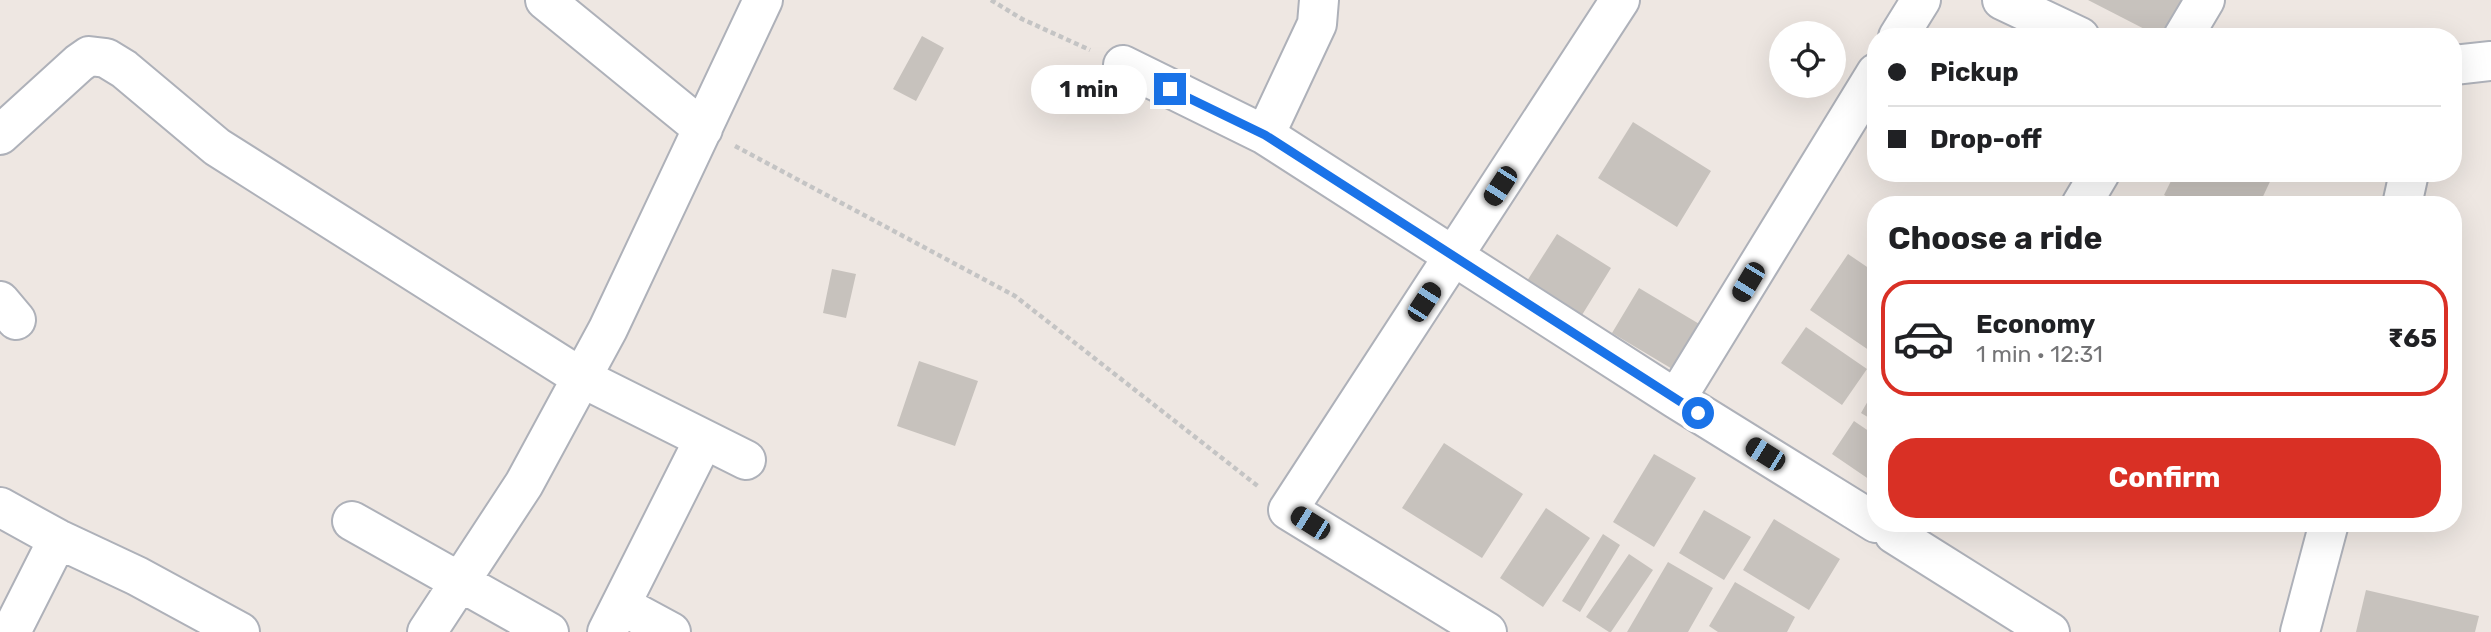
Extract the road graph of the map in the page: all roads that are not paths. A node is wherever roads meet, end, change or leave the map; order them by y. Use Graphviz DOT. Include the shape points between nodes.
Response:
graph roads {
  1 [pos="545,0"];
  2 [pos="763,0"];
  3 [pos="1319,0"];
  4 [pos="1620,0"];
  5 [pos="1921,0"];
  6 [pos="2002,0"];
  7 [pos="2205,0"];
  8 [pos="1904,28"];
  9 [pos="2061,28"];
  10 [pos="2188,28"];
  11 [pos="2491,61"];
  12 [pos="2462,64"];
  13 [pos="1123,65"];
  14 [pos="1867,88"];
  15 [pos="703,129"];
  16 [pos="0,135"];
  17 [pos="1265,135"];
  18 [pos="1455,256"];
  19 [pos="582,378"];
  20 [pos="1676,399"];
  21 [pos="704,439"];
  22 [pos="746,460"];
  23 [pos="0,507"];
  24 [pos="1867,514"];
  25 [pos="352,521"];
  26 [pos="1896,532"];
  27 [pos="2327,532"];
  28 [pos="58,539"];
  29 [pos="459,582"];
  30 [pos="614,618"];
  31 [pos="11,632"];
  32 [pos="240,632"];
  33 [pos="427,632"];
  34 [pos="549,632"];
  35 [pos="671,632"];
  36 [pos="1487,632"];
  37 [pos="2050,632"];
  38 [pos="2300,632"];
  1 -- 15 [label="street"];
  2 -- 15 [label="street"];
  3 -- 17 [label="street" via="1317,24"];
  4 -- 18 [label="street"];
  5 -- 8 [label="street"];
  6 -- 9 [label="street"];
  7 -- 10 [label="street"];
  11 -- 12 [label="street"];
  13 -- 17 [label="street"];
  14 -- 20 [label="street"];
  15 -- 19 [label="street"];
  16 -- 19 [label="street" via="79,63 89,56 106,58 218,146"];
  17 -- 18 [label="street"];
  18 -- 20 [label="street"];
  18 -- 36 [label="street" via="1288,510"];
  19 -- 21 [label="street"];
  19 -- 29 [label="street" via="524,484"];
  20 -- 24 [label="street"];
  21 -- 22 [label="street"];
  21 -- 30 [label="street"];
  23 -- 28 [label="street"];
  25 -- 29 [label="street"];
  26 -- 37 [label="street"];
  27 -- 38 [label="street"];
  28 -- 31 [label="street"];
  28 -- 32 [label="street"];
  29 -- 33 [label="street"];
  29 -- 34 [label="street"];
  30 -- 35 [label="street"];
}
